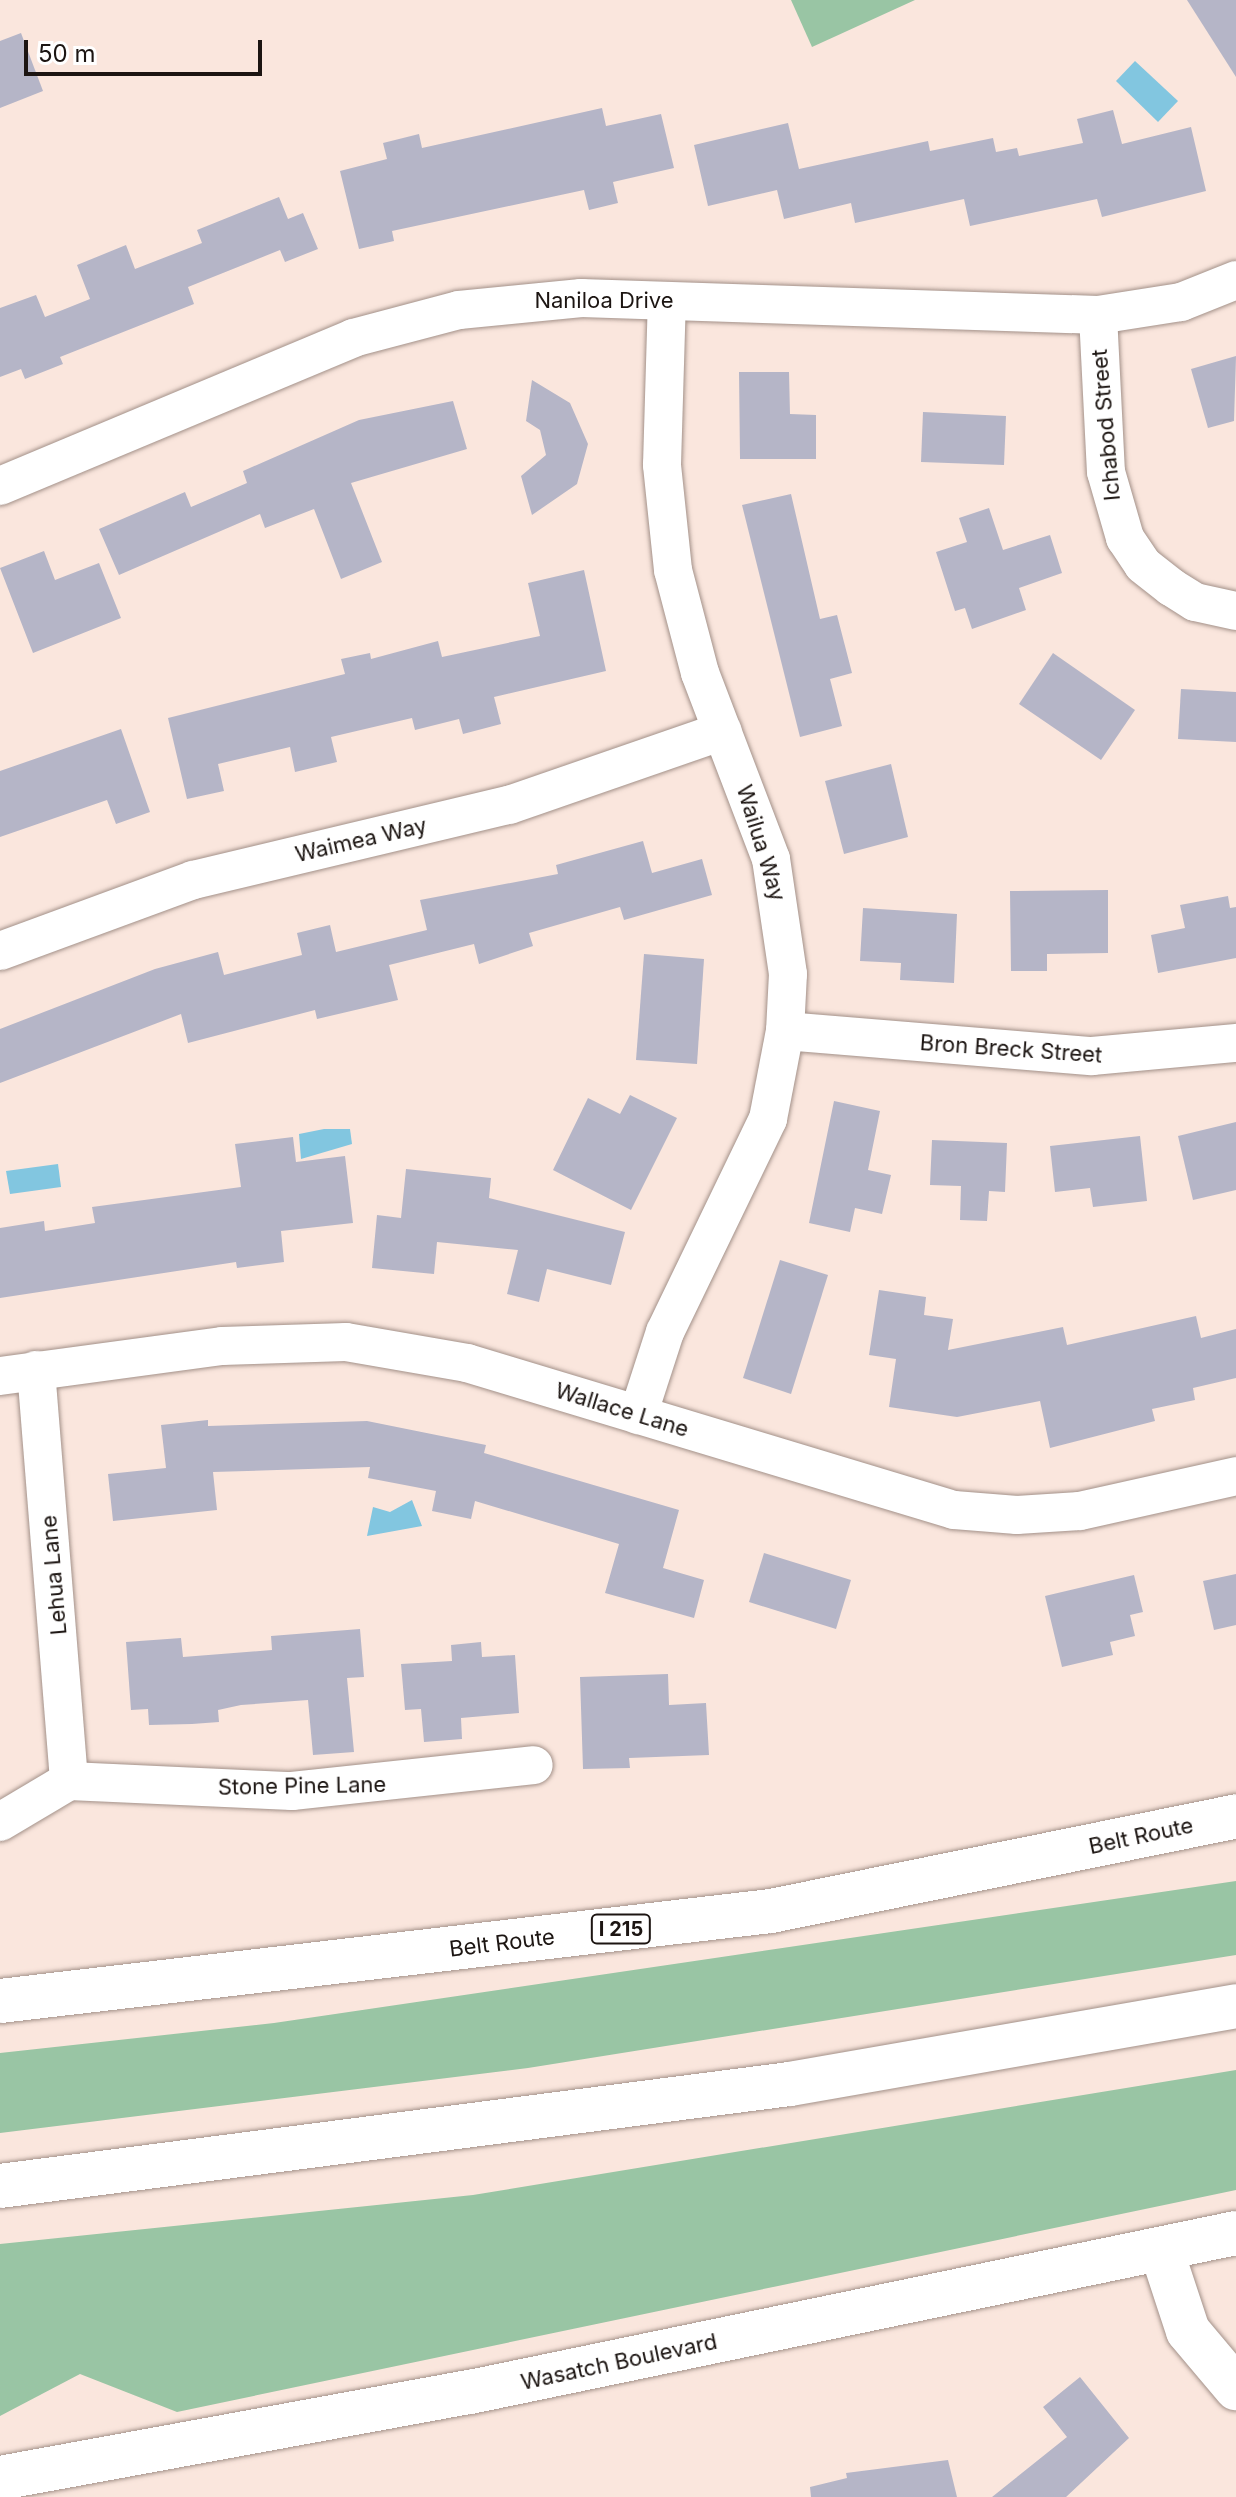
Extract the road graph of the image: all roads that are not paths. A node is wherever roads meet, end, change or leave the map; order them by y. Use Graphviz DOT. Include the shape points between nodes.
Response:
graph roads {
  1 [pos="1236,280"];
  2 [pos="667,301"];
  3 [pos="1098,315"];
  4 [pos="0,486"];
  5 [pos="1236,611"];
  6 [pos="723,731"];
  7 [pos="0,951"];
  8 [pos="785,1031"];
  9 [pos="1236,1043"];
  10 [pos="18,1373"];
  11 [pos="638,1415"];
  12 [pos="1236,1476"];
  13 [pos="534,1765"];
  14 [pos="69,1781"];
  15 [pos="1236,1816"];
  16 [pos="0,1822"];
  17 [pos="0,2001"];
  18 [pos="1236,2006"];
  19 [pos="0,2186"];
  20 [pos="1236,2233"];
  21 [pos="1161,2249"];
  22 [pos="1236,2388"];
  23 [pos="0,2478"];
  1 -- 3 [label="street, Naniloa Drive" via="1181,302"];
  2 -- 3 [label="street, Naniloa Drive"];
  2 -- 4 [label="street, Naniloa Drive" via="528,301 388,327"];
  2 -- 6 [label="street, Wailua Way" via="661,430 668,538 685,626"];
  3 -- 5 [label="street, Ichabod Street" via="1106,472 1125,538 1143,565 1171,587 1195,602"];
  6 -- 7 [label="street, Waimea Way" via="509,805 193,880"];
  6 -- 8 [label="street, Wailua Way" via="778,887 787,947"];
  8 -- 9 [label="street, Bron Breck Street" via="1092,1056"];
  8 -- 11 [label="street, Wailua Way" via="757,1149 677,1307"];
  10 -- 11 [label="street, Wallace Lane" via="222,1346 346,1342 467,1363"];
  10 -- 14 [label="street, Lehua Lane"];
  11 -- 12 [label="street, Wallace Lane" via="923,1502 986,1513 1080,1511"];
  13 -- 14 [label="street, Stone Pine Lane" via="292,1791"];
  14 -- 16 [label="street"];
  15 -- 17 [label="main road, Belt Route / I 215" via="771,1911"];
  18 -- 19 [label="main road" via="790,2084"];
  20 -- 21 [label="main road, Wasatch Boulevard"];
  21 -- 22 [label="main road" via="1188,2331"];
  21 -- 23 [label="main road, Wasatch Boulevard" via="441,2398"];
}
